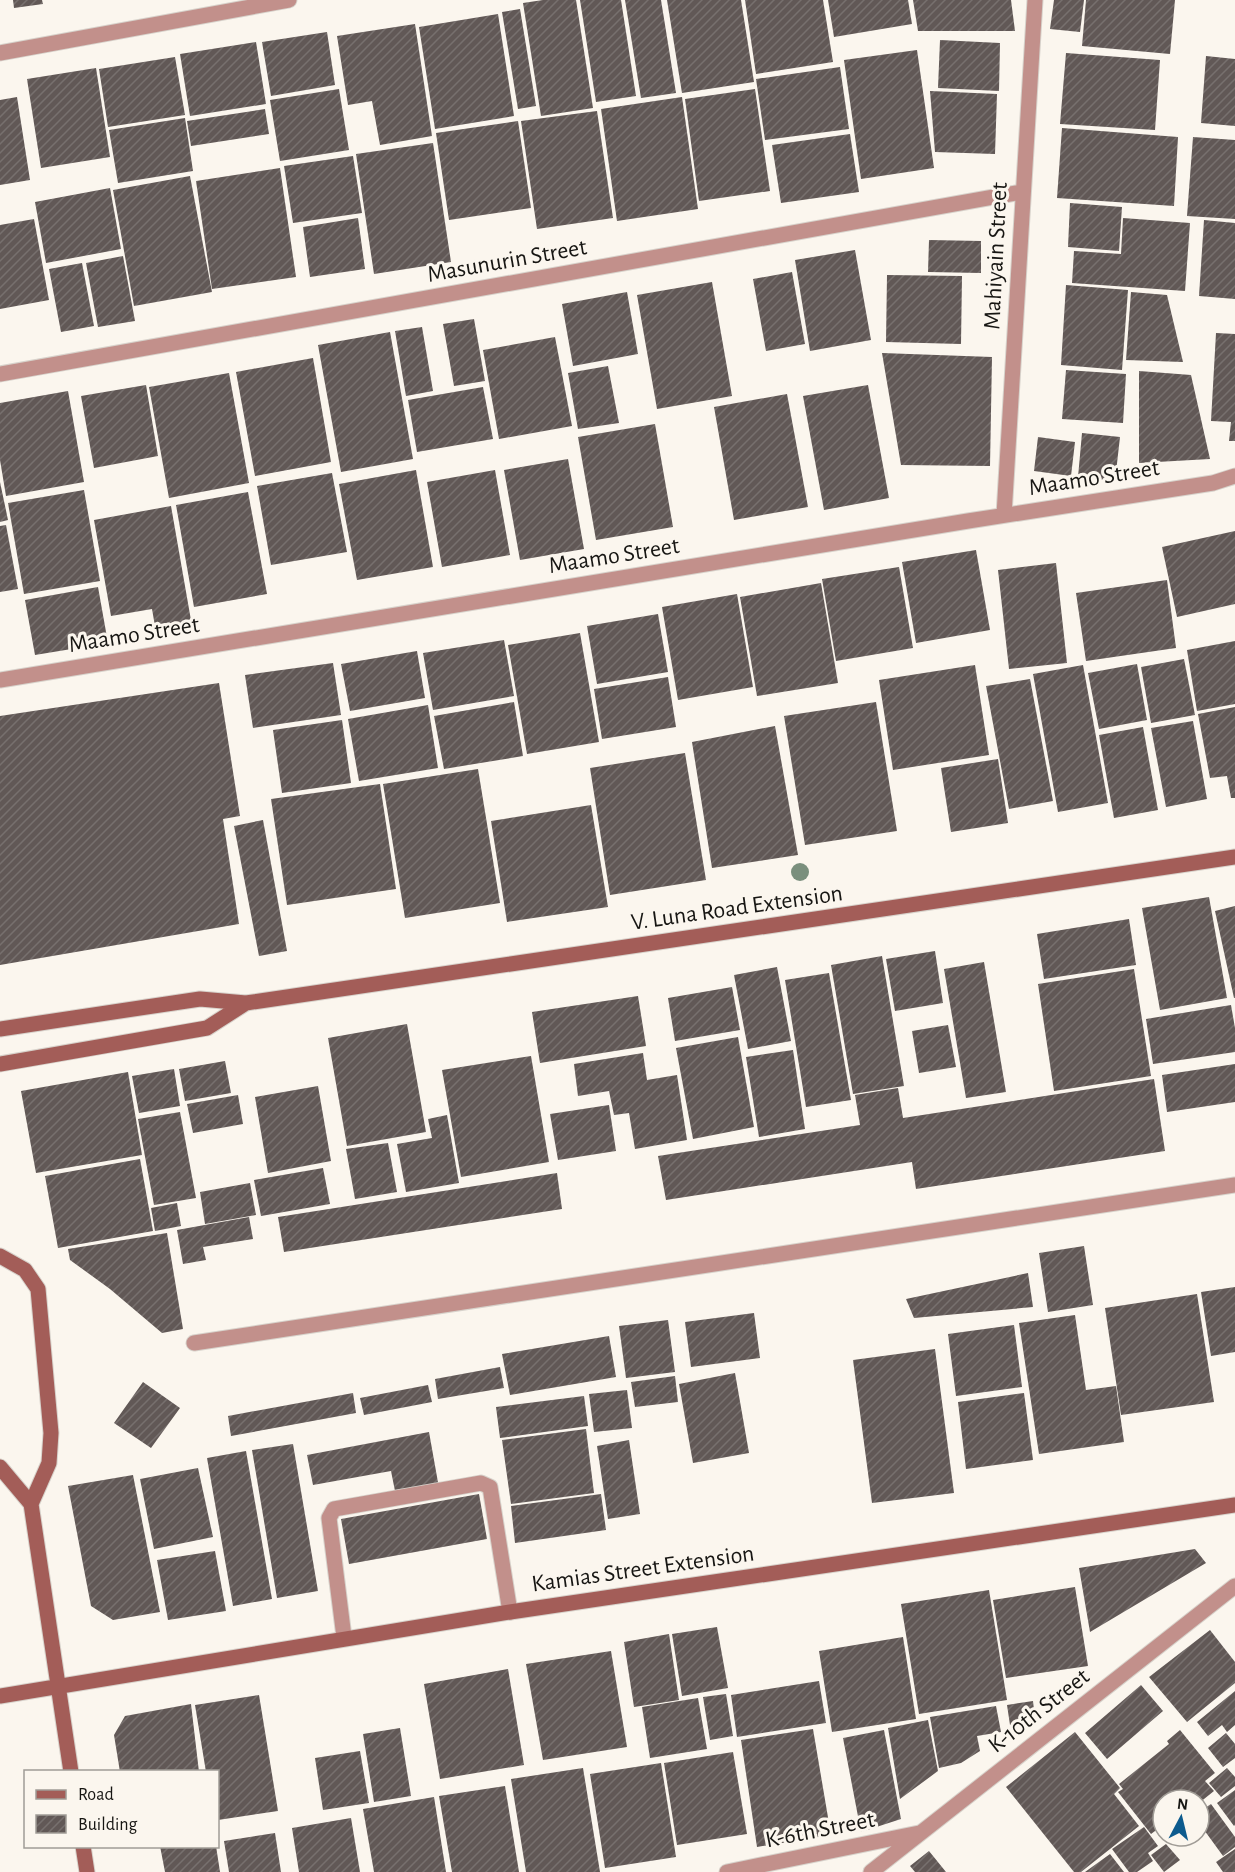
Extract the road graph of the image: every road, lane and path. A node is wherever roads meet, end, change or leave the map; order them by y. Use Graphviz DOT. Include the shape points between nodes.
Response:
graph roads {
  1 [pos="288,0"];
  2 [pos="1035,0"];
  3 [pos="0,53"];
  4 [pos="1023,192"];
  5 [pos="0,374"];
  6 [pos="1235,476"];
  7 [pos="1005,515"];
  8 [pos="0,680"];
  9 [pos="1235,857"];
  10 [pos="246,1003"];
  11 [pos="0,1029"];
  12 [pos="0,1064"];
  13 [pos="1235,1185"];
  14 [pos="0,1256"];
  15 [pos="194,1343"];
  16 [pos="0,1467"];
  17 [pos="31,1504"];
  18 [pos="1235,1505"];
  19 [pos="1235,1586"];
  20 [pos="510,1612"];
  21 [pos="344,1637"];
  22 [pos="58,1686"];
  23 [pos="0,1696"];
  24 [pos="71,1770"];
  25 [pos="921,1833"];
  26 [pos="83,1848"];
  27 [pos="87,1872"];
  28 [pos="727,1872"];
  29 [pos="871,1872"];
  1 -- 3 [label="street"];
  2 -- 4 [label="street, Mahiyain Street"];
  4 -- 5 [label="street, Masunurin Street"];
  4 -- 7 [label="street, Mahiyain Street"];
  6 -- 7 [label="street, Maamo Street" via="1213,483"];
  7 -- 8 [label="street, Maamo Street"];
  9 -- 10 [label="street, V. Luna Road Extension"];
  10 -- 11 [label="street, V. Luna Road Extension" via="200,999"];
  10 -- 12 [label="street, V. Luna Road Extension" via="207,1028"];
  13 -- 15 [label="street"];
  14 -- 17 [label="street" via="25,1270 38,1289 51,1433 49,1463"];
  16 -- 17 [label="street"];
  17 -- 22 [label="street"];
  18 -- 20 [label="street, Kamias Street Extension"];
  19 -- 25 [label="street, K-10th Street"];
  20 -- 21 [label="street, Kamias Street Extension"];
  20 -- 21 [label="street" via="490,1487 481,1483 331,1512"];
  21 -- 22 [label="street, Kamias Street Extension"];
  22 -- 23 [label="street, Kamias Street Extension"];
  22 -- 24 [label="street"];
  25 -- 28 [label="street, K-6th Street"];
  25 -- 29 [label="street, K-10th Street"];
  26 -- 27 [label="street"];
}
